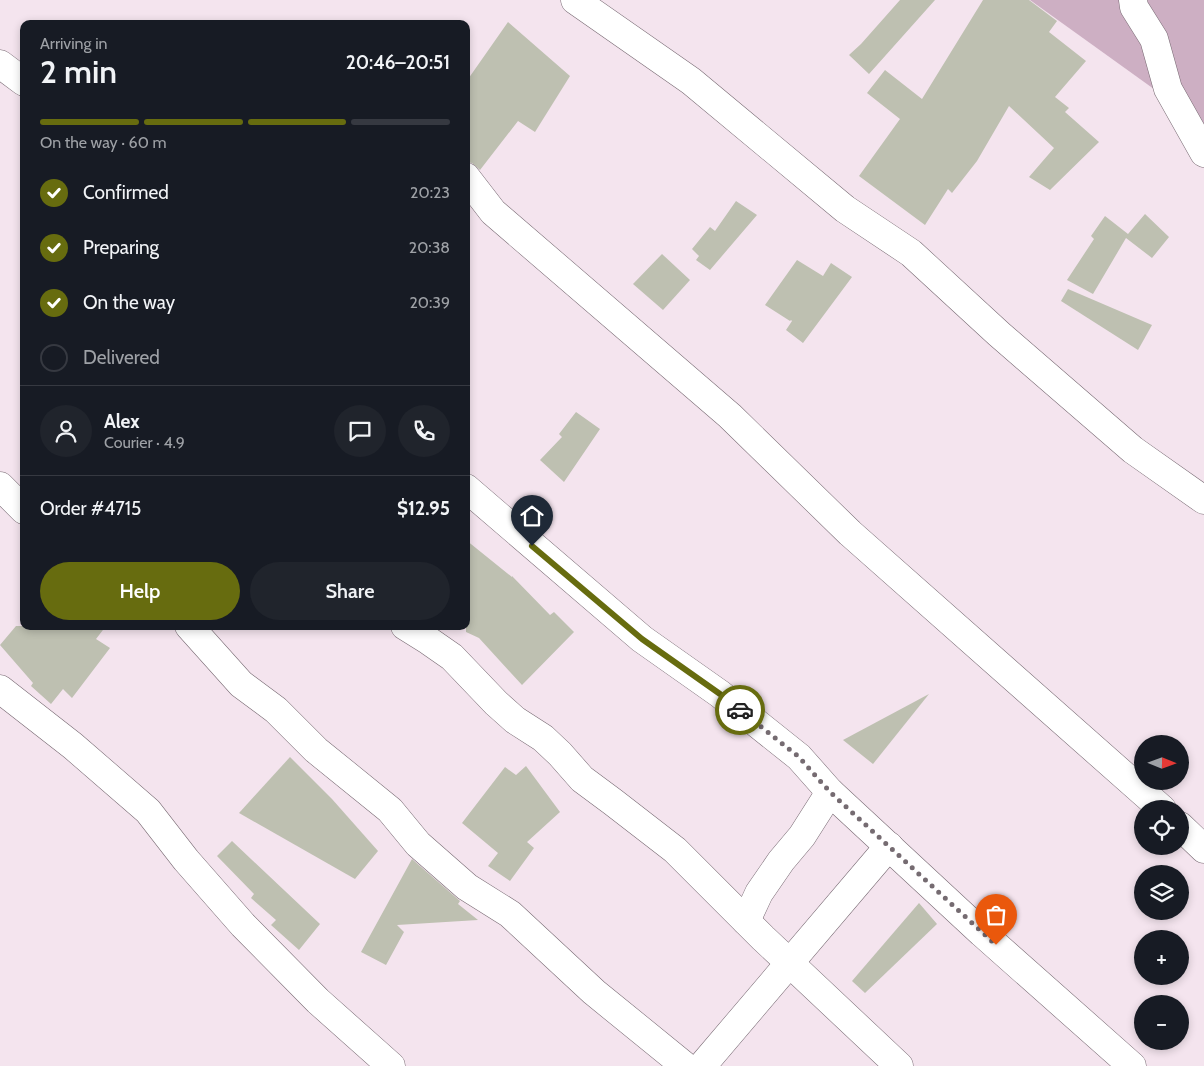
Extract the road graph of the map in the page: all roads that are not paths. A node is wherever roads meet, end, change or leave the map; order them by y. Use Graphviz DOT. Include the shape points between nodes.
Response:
graph roads {
  1 [pos="575,0"];
  2 [pos="1133,0"];
  3 [pos="0,64"];
  4 [pos="20,79"];
  5 [pos="1204,153"];
  6 [pos="470,182"];
  7 [pos="0,486"];
  8 [pos="470,491"];
  9 [pos="1204,500"];
  10 [pos="20,506"];
  11 [pos="193,630"];
  12 [pos="412,630"];
  13 [pos="0,689"];
  14 [pos="830,792"];
  15 [pos="1152,800"];
  16 [pos="1189,834"];
  17 [pos="889,846"];
  18 [pos="1204,848"];
  19 [pos="746,921"];
  20 [pos="790,963"];
  21 [pos="391,1066"];
  22 [pos="685,1066"];
  23 [pos="702,1066"];
  24 [pos="900,1066"];
  25 [pos="1132,1066"];
  1 -- 9 [label="street" via="691,81 845,210 911,253 1133,450"];
  2 -- 5 [label="street" via="1154,39 1168,89"];
  3 -- 4 [label="street"];
  6 -- 15 [label="street" via="493,212 730,416 850,533"];
  7 -- 10 [label="street"];
  8 -- 14 [label="street" via="642,639 720,694 799,757"];
  11 -- 22 [label="street" via="241,684 276,710 316,750 390,810 425,850 467,887 510,914 594,992"];
  12 -- 19 [label="street" via="452,657 515,720 543,738 582,779 675,850"];
  13 -- 21 [label="street" via="148,811 243,925 318,1001"];
  14 -- 17 [label="street"];
  14 -- 19 [label="street" via="759,893"];
  16 -- 18 [label="street"];
  17 -- 20 [label="street"];
  17 -- 25 [label="street"];
  19 -- 20 [label="street"];
  20 -- 23 [label="street"];
  20 -- 24 [label="street"];
}
